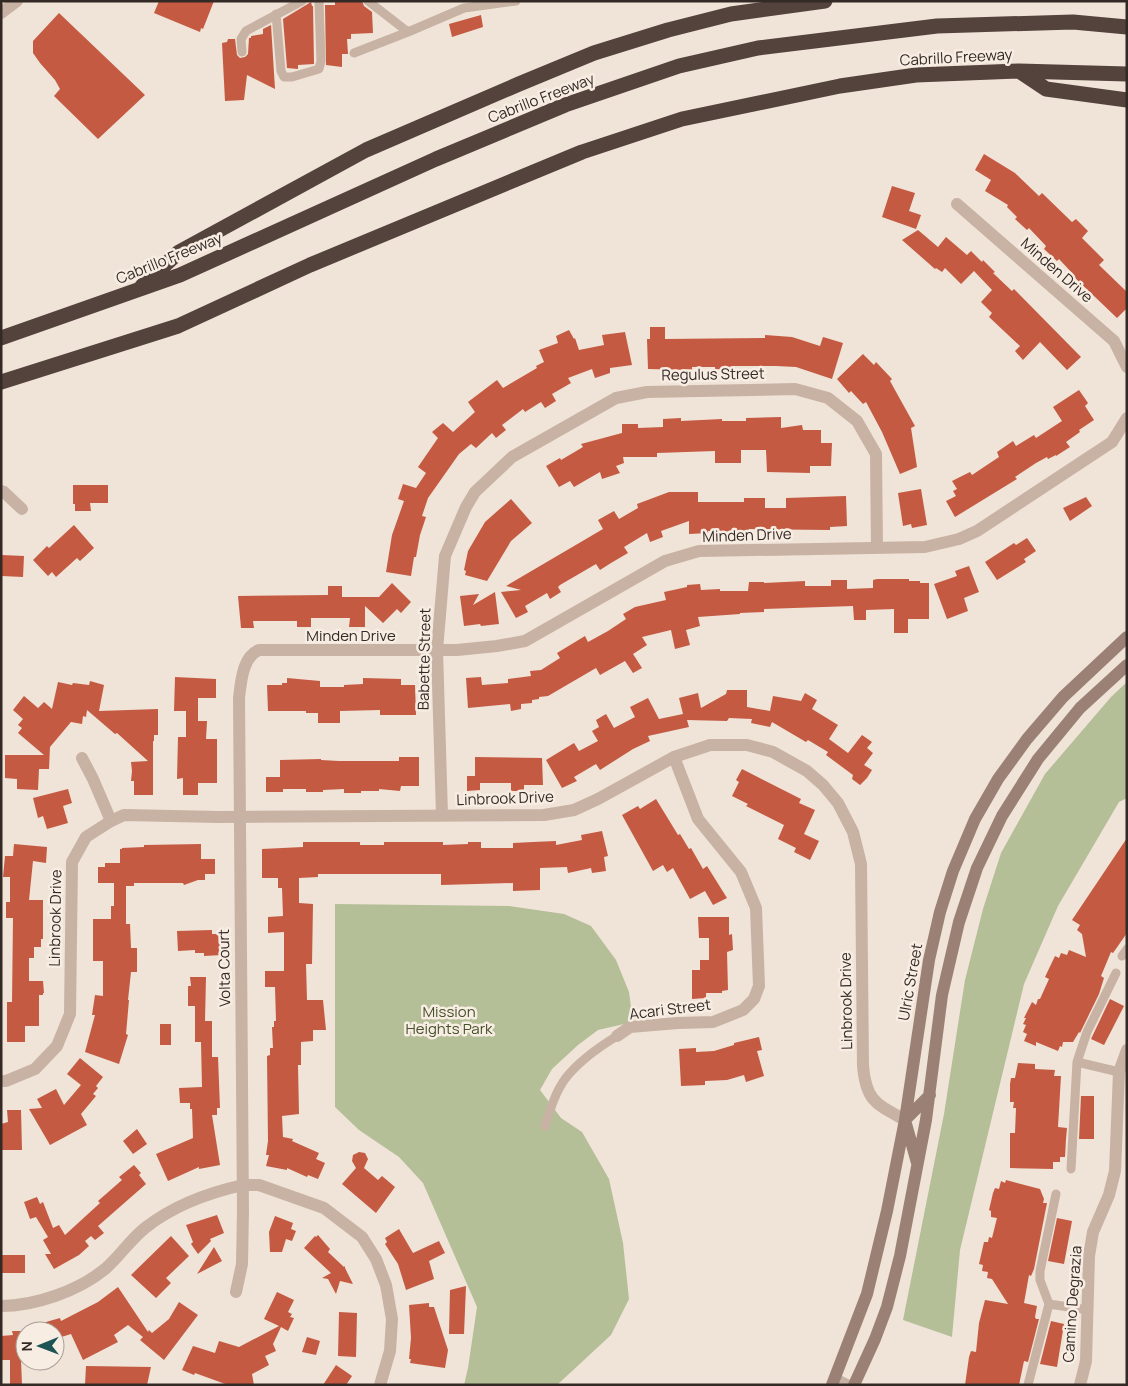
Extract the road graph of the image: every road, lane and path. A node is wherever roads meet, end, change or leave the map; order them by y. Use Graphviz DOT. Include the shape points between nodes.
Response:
graph roads {
  1 [pos="17,1"];
  2 [pos="302,1"];
  3 [pos="319,1"];
  4 [pos="368,1"];
  5 [pos="516,1"];
  6 [pos="758,1"];
  7 [pos="825,1"];
  8 [pos="1,13"];
  9 [pos="276,14"];
  10 [pos="731,14"];
  11 [pos="1127,27"];
  12 [pos="408,32"];
  13 [pos="242,52"];
  14 [pos="354,54"];
  15 [pos="1018,71"];
  16 [pos="1127,74"];
  17 [pos="1127,100"];
  18 [pos="957,204"];
  19 [pos="135,292"];
  20 [pos="1,338"];
  21 [pos="1127,367"];
  22 [pos="1,382"];
  23 [pos="1127,418"];
  24 [pos="1,491"];
  25 [pos="466,507"];
  26 [pos="22,509"];
  27 [pos="877,548"];
  28 [pos="1127,637"];
  29 [pos="259,650"];
  30 [pos="437,650"];
  31 [pos="1127,665"];
  32 [pos="674,757"];
  33 [pos="82,758"];
  34 [pos="442,815"];
  35 [pos="239,817"];
  36 [pos="111,821"];
  37 [pos="1116,973"];
  38 [pos="617,1036"];
  39 [pos="1127,1050"];
  40 [pos="1077,1062"];
  41 [pos="1119,1072"];
  42 [pos="1,1081"];
  43 [pos="930,1095"];
  44 [pos="905,1120"];
  45 [pos="545,1126"];
  46 [pos="918,1166"];
  47 [pos="1071,1169"];
  48 [pos="243,1185"];
  49 [pos="1056,1194"];
  50 [pos="236,1292"];
  51 [pos="1049,1304"];
  52 [pos="1,1306"];
  53 [pos="1088,1310"];
  54 [pos="834,1382"];
  55 [pos="380,1385"];
  56 [pos="847,1385"];
  57 [pos="854,1385"];
  58 [pos="1028,1385"];
  59 [pos="1080,1385"];
  1 -- 8 [label="street"];
  2 -- 9 [label="lane"];
  3 -- 9 [label="lane" via="322,61 319,70 284,76"];
  4 -- 12 [label="lane"];
  5 -- 12 [label="lane" via="464,8"];
  6 -- 10 [label="highway"];
  7 -- 10 [label="highway"];
  9 -- 13 [label="lane" via="246,31 241,39"];
  10 -- 19 [label="highway" via="594,53 366,150 179,252"];
  11 -- 19 [label="highway, Cabrillo Freeway" via="1073,22 937,26 758,48 678,66 557,109"];
  12 -- 14 [label="lane"];
  15 -- 16 [label="highway, Cabrillo Freeway"];
  15 -- 17 [label="highway" via="1046,89"];
  15 -- 22 [label="highway, Cabrillo Freeway" via="916,75 840,86 682,119 582,152 310,264 178,326"];
  18 -- 21 [label="street, Minden Drive" via="1114,341"];
  19 -- 20 [label="highway, Cabrillo Freeway"];
  23 -- 27 [label="street, Minden Drive" via="1112,442 977,532 925,547"];
  24 -- 26 [label="street"];
  25 -- 27 [label="street, Regulus Street" via="475,492 512,457 616,398 647,392 795,389 828,398 857,421 876,454"];
  25 -- 30 [label="street, Babette Street" via="445,556"];
  27 -- 30 [label="street, Minden Drive" via="699,551 665,561 525,642"];
  28 -- 44 [label="main road, Ulric Street" via="1063,697 1027,739 998,779 975,819 940,912 929,960"];
  29 -- 30 [label="street, Minden Drive"];
  29 -- 35 [label="street, Volta Court" via="244,667 239,698"];
  30 -- 34 [label="street, Babette Street"];
  31 -- 43 [label="main road" via="1080,708 1038,759 1002,816 977,868 959,922 942,995"];
  32 -- 34 [label="street, Linbrook Drive" via="574,810 544,815"];
  32 -- 38 [label="street, Acari Street" via="698,819 742,872 756,908 759,986 754,999 743,1010 713,1022 630,1027"];
  32 -- 44 [label="street, Linbrook Drive" via="710,745 747,745 773,752 807,771 838,803 853,832 861,864 865,1085 873,1100"];
  33 -- 36 [label="street"];
  34 -- 35 [label="street, Linbrook Drive"];
  35 -- 36 [label="street, Linbrook Drive" via="124,815"];
  35 -- 48 [label="street, Volta Court"];
  36 -- 42 [label="street, Linbrook Drive" via="86,837 72,862 70,1014 57,1046 35,1069"];
  37 -- 40 [label="lane" via="1087,1032"];
  38 -- 45 [label="lane, Acari Street" via="602,1045 566,1079 556,1094"];
  39 -- 41 [label="street, Camino Degrazia"];
  40 -- 41 [label="lane"];
  40 -- 47 [label="lane"];
  41 -- 53 [label="street, Camino Degrazia" via="1115,1171 1110,1196 1093,1232"];
  43 -- 44 [label="main road"];
  43 -- 46 [label="main road"];
  44 -- 46 [label="main road"];
  44 -- 54 [label="main road, Ulric Street" via="867,1294"];
  46 -- 57 [label="main road" via="887,1307"];
  48 -- 50 [label="street, Volta Court" via="242,1264"];
  48 -- 52 [label="street" via="178,1206 145,1229 104,1270 70,1290 16,1306"];
  48 -- 55 [label="street" via="259,1185 324,1208 362,1237 376,1259 386,1285 392,1319 390,1351"];
  49 -- 51 [label="lane" via="1040,1271"];
  51 -- 53 [label="lane"];
  51 -- 58 [label="lane"];
  53 -- 59 [label="street, Camino Degrazia" via="1086,1361"];
  54 -- 56 [label="street"];
}
